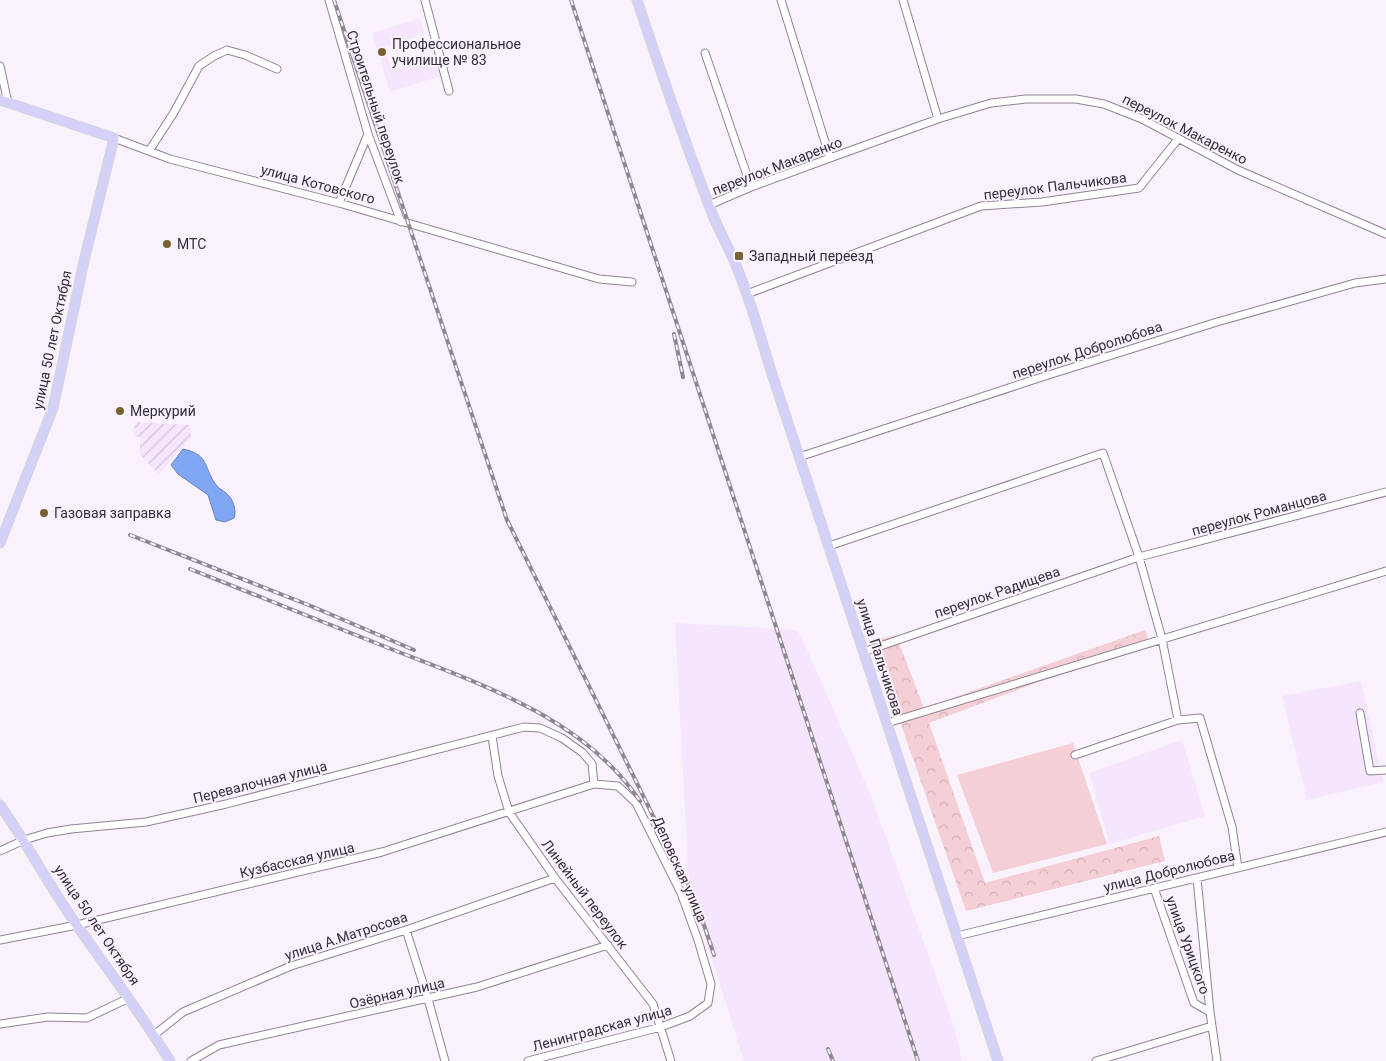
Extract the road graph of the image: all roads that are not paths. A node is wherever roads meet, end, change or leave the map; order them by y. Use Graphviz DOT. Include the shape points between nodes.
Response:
graph roads {
  1 [pos="329,0"];
  2 [pos="425,0"];
  3 [pos="637,0"];
  4 [pos="781,0"];
  5 [pos="903,0"];
  6 [pos="705,53"];
  7 [pos="0,66"];
  8 [pos="277,68"];
  9 [pos="449,91"];
  10 [pos="4,102"];
  11 [pos="938,120"];
  12 [pos="368,134"];
  13 [pos="114,138"];
  14 [pos="1178,139"];
  15 [pos="149,151"];
  16 [pos="830,158"];
  17 [pos="751,187"];
  18 [pos="339,203"];
  19 [pos="709,205"];
  20 [pos="402,222"];
  21 [pos="1386,234"];
  22 [pos="1386,279"];
  23 [pos="632,282"];
  24 [pos="747,294"];
  25 [pos="799,457"];
  26 [pos="1386,492"];
  27 [pos="0,543"];
  28 [pos="829,546"];
  29 [pos="1139,557"];
  30 [pos="1386,571"];
  31 [pos="1162,640"];
  32 [pos="863,652"];
  33 [pos="1360,713"];
  34 [pos="1178,720"];
  35 [pos="887,723"];
  36 [pos="492,736"];
  37 [pos="1074,755"];
  38 [pos="1386,770"];
  39 [pos="594,784"];
  40 [pos="0,805"];
  41 [pos="509,812"];
  42 [pos="1386,832"];
  43 [pos="24,840"];
  44 [pos="0,851"];
  45 [pos="1238,868"];
  46 [pos="555,878"];
  47 [pos="1197,878"];
  48 [pos="1154,888"];
  49 [pos="77,925"];
  50 [pos="406,930"];
  51 [pos="957,936"];
  52 [pos="0,940"];
  53 [pos="608,945"];
  54 [pos="129,998"];
  55 [pos="428,998"];
  56 [pos="708,1003"];
  57 [pos="1210,1012"];
  58 [pos="0,1024"];
  59 [pos="1212,1026"];
  60 [pos="661,1027"];
  61 [pos="154,1035"];
  62 [pos="170,1061"];
  63 [pos="191,1061"];
  64 [pos="445,1061"];
  65 [pos="528,1061"];
  66 [pos="671,1061"];
  67 [pos="998,1061"];
  68 [pos="1096,1061"];
  69 [pos="1217,1061"];
  1 -- 12 [label="street, Строительный переулок"];
  2 -- 9 [label="street"];
  3 -- 19 [label="main road, улица Пальчикова"];
  4 -- 16 [label="street"];
  5 -- 11 [label="street"];
  6 -- 17 [label="street"];
  7 -- 10 [label="street"];
  8 -- 15 [label="street" via="228,50 214,56 199,66 174,114"];
  10 -- 13 [label="main road, улица Котовского"];
  11 -- 14 [label="street, переулок Макаренко" via="992,103 1076,98 1104,104 1142,119"];
  11 -- 16 [label="street, переулок Макаренко"];
  12 -- 18 [label="street"];
  12 -- 20 [label="street, Строительный переулок"];
  13 -- 15 [label="street, улица Котовского"];
  13 -- 27 [label="main road, улица 50 лет Октября" via="53,408"];
  14 -- 21 [label="street, переулок Макаренко" via="1238,170"];
  14 -- 24 [label="street, переулок Пальчикова" via="1139,188 1042,202 981,206"];
  15 -- 18 [label="street, улица Котовского"];
  16 -- 17 [label="street, переулок Макаренко"];
  17 -- 19 [label="street, переулок Макаренко"];
  18 -- 20 [label="street, улица Котовского"];
  19 -- 24 [label="main road, улица Пальчикова"];
  20 -- 23 [label="street, улица Котовского" via="600,279"];
  22 -- 25 [label="street, переулок Добролюбова" via="1354,283 1217,322"];
  24 -- 25 [label="main road, улица Пальчикова"];
  25 -- 28 [label="main road, улица Пальчикова"];
  26 -- 29 [label="street, переулок Романцова"];
  28 -- 29 [label="street" via="1103,453"];
  28 -- 32 [label="main road, улица Пальчикова"];
  29 -- 31 [label="street"];
  29 -- 32 [label="street, переулок Радищева"];
  30 -- 31 [label="street"];
  31 -- 34 [label="street"];
  31 -- 35 [label="street"];
  32 -- 35 [label="main road, улица Пальчикова"];
  33 -- 38 [label="street" via="1370,771"];
  34 -- 37 [label="street"];
  34 -- 45 [label="street" via="1200,718 1232,827"];
  35 -- 51 [label="main road, улица Пальчикова"];
  36 -- 39 [label="street, Перевалочная улица" via="524,727 540,728 562,738 592,764"];
  36 -- 41 [label="street, Линейный переулок" via="498,776"];
  36 -- 43 [label="street, Перевалочная улица" via="155,820 71,829"];
  39 -- 41 [label="street, Кузбасская улица"];
  39 -- 56 [label="street, Деповская улица" via="618,786 636,803 681,893 698,940 711,984"];
  40 -- 43 [label="main road, улица 50 лет Октября"];
  41 -- 46 [label="street, Линейный переулок"];
  41 -- 49 [label="street, Кузбасская улица" via="382,852"];
  42 -- 45 [label="street, улица Добролюбова"];
  43 -- 44 [label="street, Перевалочная улица"];
  43 -- 49 [label="main road, улица 50 лет Октября"];
  45 -- 47 [label="street, улица Добролюбова"];
  46 -- 50 [label="street, улица А.Матросова"];
  46 -- 53 [label="street, Линейный переулок"];
  47 -- 48 [label="street, улица Добролюбова"];
  47 -- 57 [label="street"];
  48 -- 51 [label="street, улица Добролюбова"];
  48 -- 57 [label="street, улица Урицкого" via="1194,1003"];
  49 -- 52 [label="street, Кузбасская улица"];
  49 -- 54 [label="main road, улица 50 лет Октября"];
  50 -- 55 [label="street"];
  50 -- 61 [label="street, улица А.Матросова" via="291,966 184,1012"];
  51 -- 67 [label="main road, улица Пальчикова"];
  53 -- 55 [label="street, Озёрная улица" via="477,988"];
  53 -- 60 [label="street, Линейный переулок" via="653,1004"];
  54 -- 58 [label="street" via="87,1018 48,1017"];
  54 -- 61 [label="main road, улица 50 лет Октября"];
  55 -- 63 [label="street, Озёрная улица" via="219,1045"];
  55 -- 64 [label="street"];
  56 -- 60 [label="street, Ленинградская улица" via="690,1016"];
  57 -- 59 [label="street, улица Урицкого"];
  59 -- 68 [label="street"];
  59 -- 69 [label="street, улица Урицкого"];
  60 -- 65 [label="street, Ленинградская улица"];
  60 -- 66 [label="street, Линейный переулок"];
  61 -- 62 [label="main road, улица 50 лет Октября"];
}
